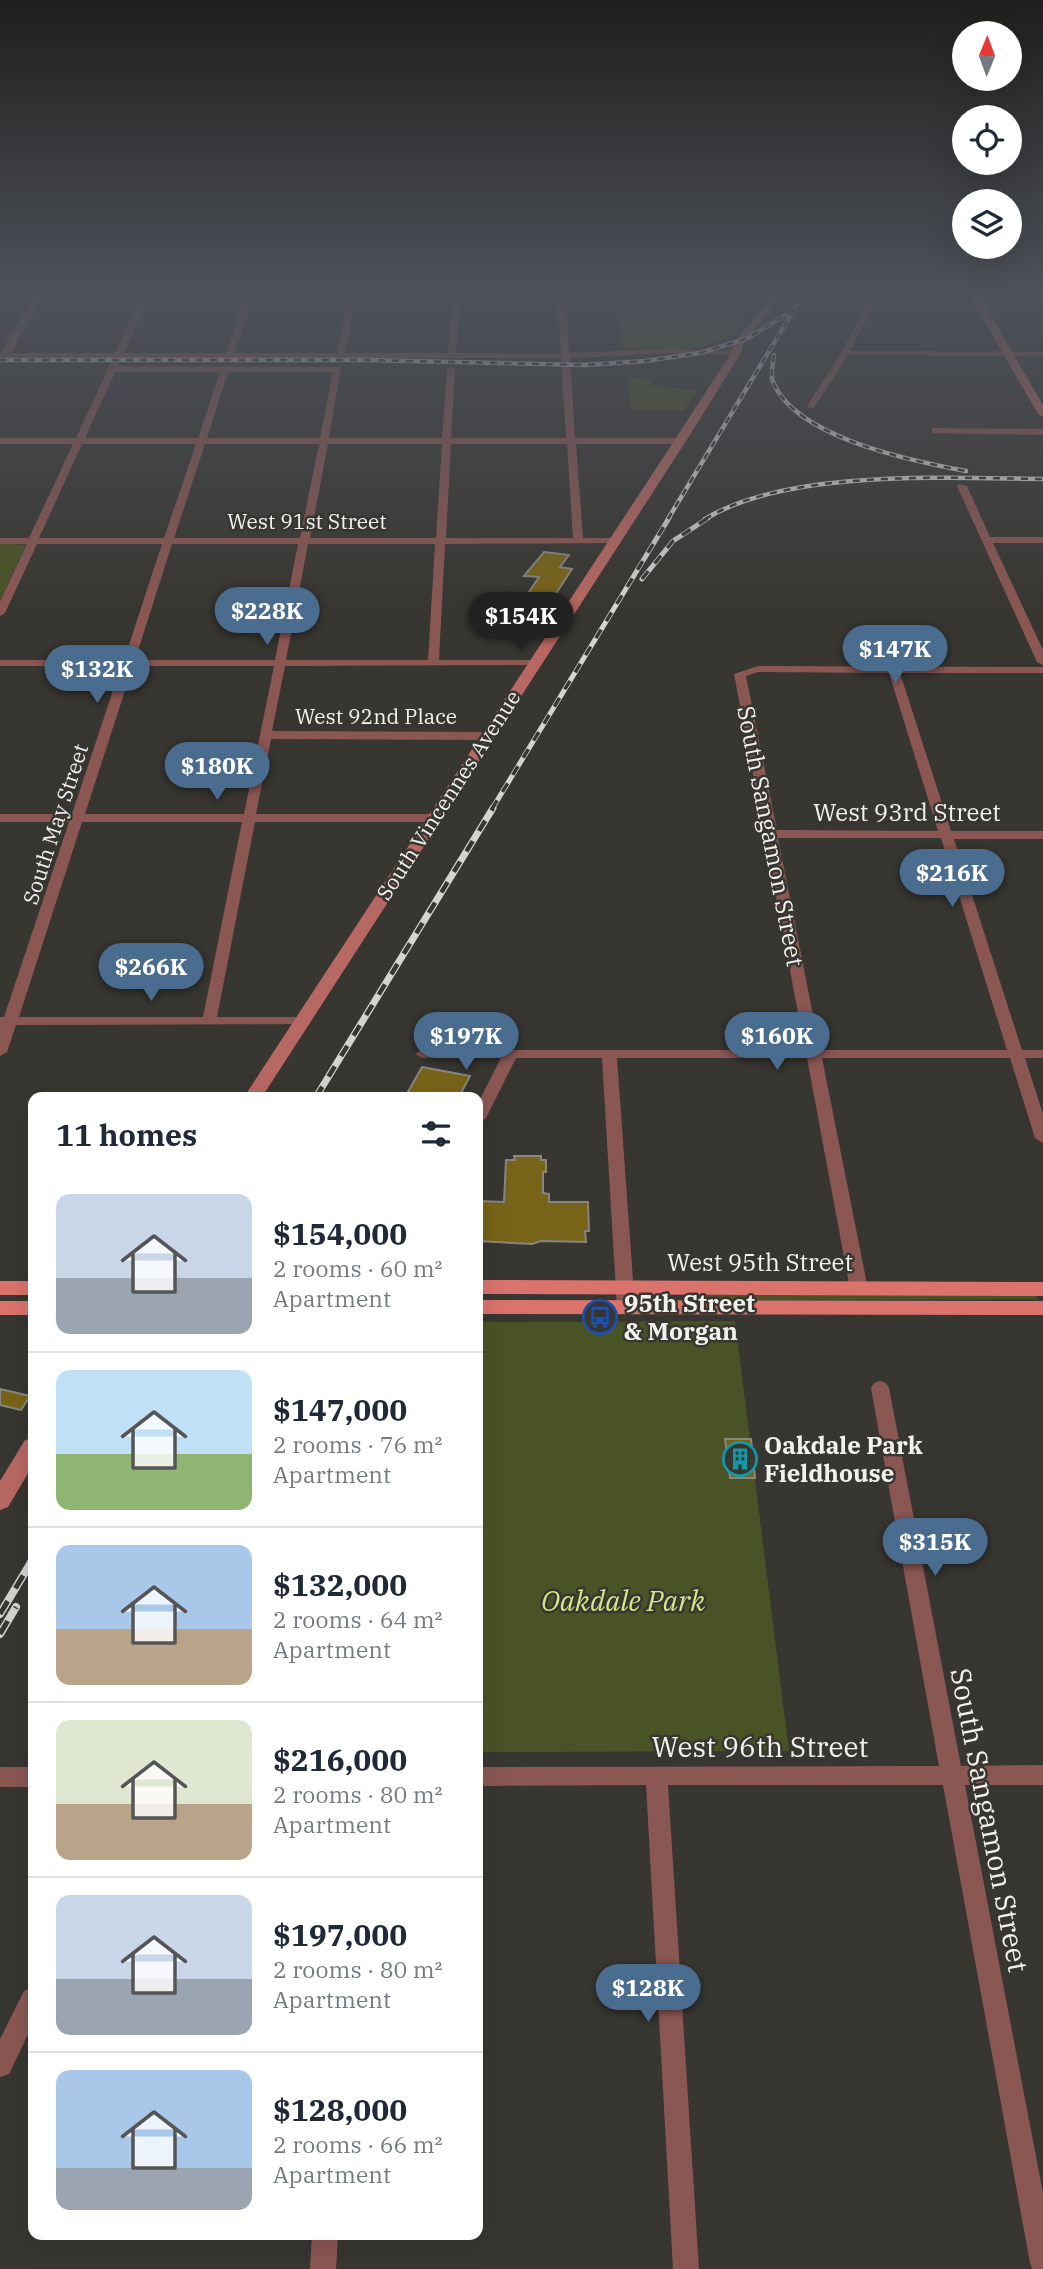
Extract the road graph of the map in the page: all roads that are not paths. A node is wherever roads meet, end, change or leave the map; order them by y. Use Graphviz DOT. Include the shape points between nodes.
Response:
graph roads {
  1 [pos="98,399"];
  2 [pos="215,399"];
  3 [pos="332,399"];
  4 [pos="450,399"];
  5 [pos="568,399"];
  6 [pos="707,399"];
  7 [pos="816,399"];
  8 [pos="811,406"];
  9 [pos="935,431"];
  10 [pos="1043,432"];
  11 [pos="0,441"];
  12 [pos="79,441"];
  13 [pos="201,441"];
  14 [pos="324,441"];
  15 [pos="447,441"];
  16 [pos="571,441"];
  17 [pos="680,441"];
  18 [pos="962,485"];
  19 [pos="1043,540"];
  20 [pos="0,541"];
  21 [pos="33,541"];
  22 [pos="168,541"];
  23 [pos="304,541"];
  24 [pos="441,541"];
  25 [pos="578,541"];
  26 [pos="614,541"];
  27 [pos="989,541"];
  28 [pos="0,613"];
  29 [pos="1043,662"];
  30 [pos="0,663"];
  31 [pos="128,663"];
  32 [pos="280,663"];
  33 [pos="433,663"];
  34 [pos="534,663"];
  35 [pos="893,669"];
  36 [pos="1043,670"];
  37 [pos="266,736"];
  38 [pos="487,736"];
  39 [pos="0,818"];
  40 [pos="77,818"];
  41 [pos="249,818"];
  42 [pos="434,818"];
  43 [pos="771,834"];
  44 [pos="946,835"];
  45 [pos="1043,835"];
  46 [pos="5,1021"];
  47 [pos="209,1021"];
  48 [pos="302,1021"];
  49 [pos="0,1052"];
  50 [pos="422,1054"];
  51 [pos="511,1054"];
  52 [pos="609,1054"];
  53 [pos="813,1054"];
  54 [pos="1016,1054"];
  55 [pos="1043,1054"];
  56 [pos="256,1092"];
  57 [pos="483,1108"];
  58 [pos="1043,1138"];
  59 [pos="483,1287"];
  60 [pos="0,1288"];
  61 [pos="28,1288"];
  62 [pos="859,1289"];
  63 [pos="1043,1289"];
  64 [pos="625,1298"];
  65 [pos="483,1307"];
  66 [pos="0,1308"];
  67 [pos="28,1308"];
  68 [pos="1043,1308"];
  69 [pos="880,1388"];
  70 [pos="28,1454"];
  71 [pos="0,1500"];
  72 [pos="950,1775"];
  73 [pos="1043,1775"];
  74 [pos="483,1776"];
  75 [pos="656,1776"];
  76 [pos="0,1777"];
  77 [pos="28,1777"];
  78 [pos="28,2009"];
  79 [pos="0,2065"];
  80 [pos="325,2240"];
  81 [pos="1043,2263"];
  82 [pos="323,2269"];
  83 [pos="685,2269"];
  1 -- 12 [label="street"];
  2 -- 13 [label="street, South May Street"];
  3 -- 14 [label="street"];
  4 -- 15 [label="street"];
  5 -- 16 [label="street"];
  6 -- 17 [label="main road, South Vincennes Avenue"];
  7 -- 8 [label="street"];
  9 -- 10 [label="street"];
  11 -- 12 [label="street"];
  12 -- 13 [label="street"];
  12 -- 21 [label="street"];
  13 -- 14 [label="street"];
  13 -- 22 [label="street, South May Street"];
  14 -- 15 [label="street"];
  14 -- 23 [label="street"];
  15 -- 16 [label="street"];
  15 -- 24 [label="street"];
  16 -- 17 [label="street"];
  16 -- 25 [label="street"];
  17 -- 26 [label="main road, South Vincennes Avenue"];
  18 -- 27 [label="street"];
  19 -- 27 [label="street"];
  20 -- 21 [label="street, West 91st Street"];
  21 -- 22 [label="street, West 91st Street"];
  21 -- 28 [label="street"];
  22 -- 23 [label="street, West 91st Street"];
  22 -- 31 [label="street, South May Street"];
  23 -- 24 [label="street, West 91st Street"];
  23 -- 32 [label="street"];
  24 -- 25 [label="street, West 91st Street"];
  24 -- 33 [label="street"];
  25 -- 26 [label="street, West 91st Street"];
  26 -- 34 [label="main road, South Vincennes Avenue"];
  27 -- 29 [label="street"];
  30 -- 31 [label="street"];
  31 -- 32 [label="street"];
  31 -- 40 [label="street, South May Street"];
  32 -- 33 [label="street"];
  32 -- 37 [label="street"];
  33 -- 34 [label="street"];
  34 -- 38 [label="main road, South Vincennes Avenue"];
  35 -- 36 [label="street"];
  35 -- 43 [label="street, South Sangamon Street" via="758,668 741,672"];
  35 -- 44 [label="street"];
  37 -- 38 [label="street, West 92nd Place"];
  37 -- 41 [label="street"];
  38 -- 42 [label="main road, South Vincennes Avenue"];
  39 -- 40 [label="street"];
  40 -- 41 [label="street"];
  40 -- 46 [label="street, South May Street"];
  41 -- 42 [label="street"];
  41 -- 47 [label="street"];
  42 -- 48 [label="main road, South Vincennes Avenue"];
  43 -- 44 [label="street, West 93rd Street"];
  43 -- 53 [label="street, South Sangamon Street"];
  44 -- 45 [label="street, West 93rd Street"];
  44 -- 54 [label="street"];
  46 -- 47 [label="street"];
  46 -- 49 [label="street, South May Street"];
  47 -- 48 [label="street"];
  48 -- 56 [label="main road, South Vincennes Avenue"];
  50 -- 51 [label="street"];
  51 -- 52 [label="street"];
  51 -- 57 [label="street"];
  52 -- 53 [label="street"];
  52 -- 64 [label="street"];
  53 -- 54 [label="street"];
  53 -- 62 [label="street, South Sangamon Street"];
  54 -- 55 [label="street"];
  54 -- 58 [label="street"];
  59 -- 64 [label="main road, West 95th Street"];
  60 -- 61 [label="main road"];
  62 -- 63 [label="main road, West 95th Street"];
  62 -- 64 [label="main road, West 95th Street"];
  64 -- 65 [label="main road, West 95th Street"];
  64 -- 68 [label="main road, West 95th Street"];
  66 -- 67 [label="main road"];
  69 -- 72 [label="street, South Sangamon Street"];
  70 -- 71 [label="main road"];
  72 -- 73 [label="street, West 96th Street"];
  72 -- 75 [label="street, West 96th Street"];
  72 -- 81 [label="street, South Sangamon Street"];
  74 -- 75 [label="street, West 96th Street"];
  75 -- 83 [label="street"];
  76 -- 77 [label="street"];
  78 -- 79 [label="street"];
  80 -- 82 [label="street"];
}
